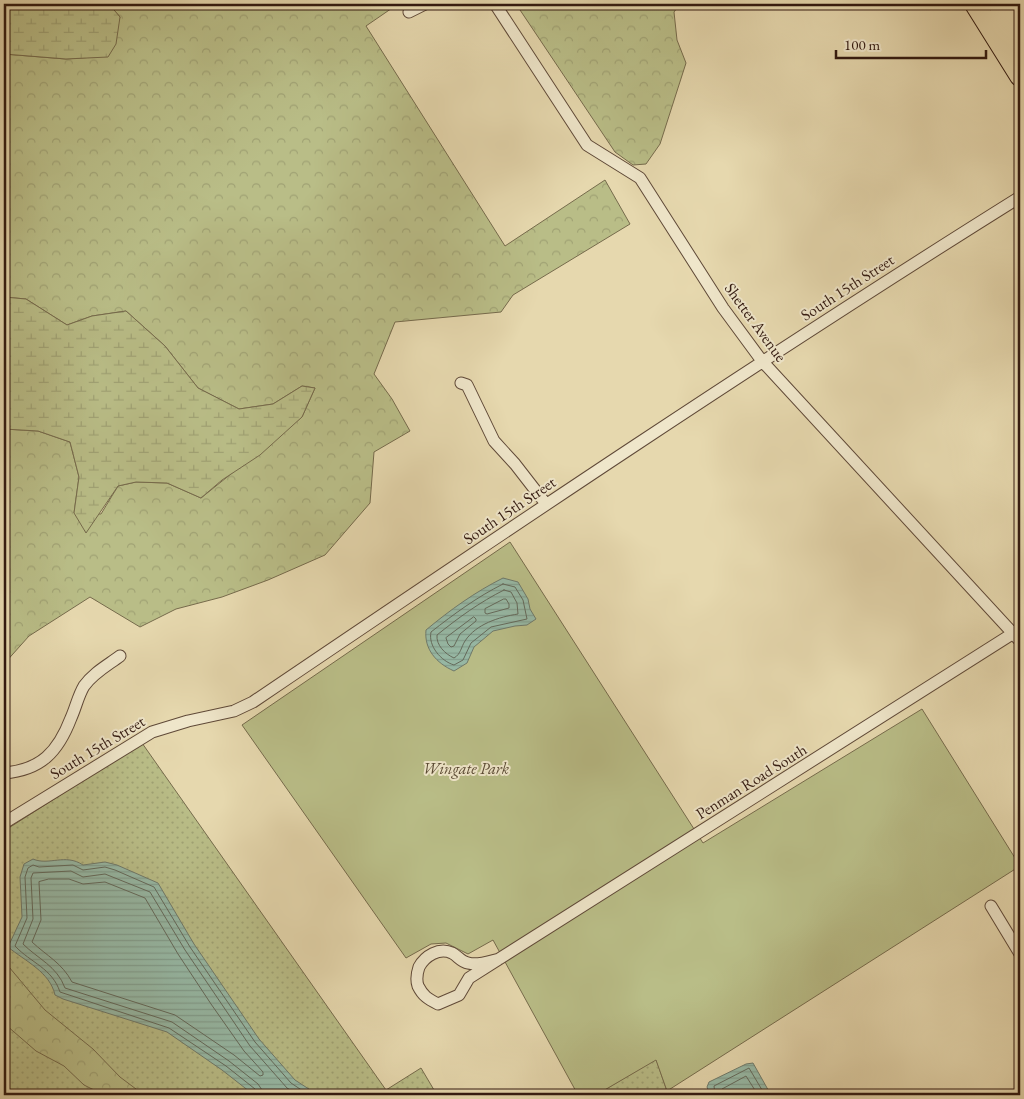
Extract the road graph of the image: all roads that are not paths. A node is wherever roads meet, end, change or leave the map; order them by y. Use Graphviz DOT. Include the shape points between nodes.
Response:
graph roads {
  1 [pos="425,4"];
  2 [pos="495,4"];
  3 [pos="975,4"];
  4 [pos="991,4"];
  5 [pos="1009,4"];
  6 [pos="409,12"];
  7 [pos="1020,21"];
  8 [pos="1020,42"];
  9 [pos="1020,76"];
  10 [pos="1020,196"];
  11 [pos="762,361"];
  12 [pos="460,383"];
  13 [pos="546,504"];
  14 [pos="1018,635"];
  15 [pos="120,656"];
  16 [pos="4,773"];
  17 [pos="4,823"];
  18 [pos="991,906"];
  19 [pos="1020,954"];
  20 [pos="499,959"];
  21 [pos="460,960"];
  22 [pos="464,988"];
  1 -- 6 [label="street"];
  2 -- 11 [label="street, Shetter Avenue" via="587,146 640,178 723,308"];
  3 -- 9 [label="highway"];
  4 -- 8 [label="highway" via="1012,37"];
  5 -- 7 [label="highway"];
  10 -- 11 [label="street, South 15th Street"];
  11 -- 13 [label="street, South 15th Street"];
  11 -- 14 [label="street, Shetter Avenue"];
  12 -- 13 [label="street" via="467,385 494,441"];
  13 -- 17 [label="street, South 15th Street" via="254,702 234,711 152,732"];
  14 -- 20 [label="street, Penman Road South"];
  15 -- 16 [label="street" via="85,685 56,748 41,763"];
  18 -- 19 [label="street"];
  20 -- 21 [label="street, Penman Road South" via="476,964"];
  20 -- 22 [label="street, Penman Road South" via="469,978"];
  21 -- 22 [label="street" via="465,968"];
  21 -- 22 [label="street, Penman Road South" via="452,953 432,953 422,961 416,982 423,996 438,1004 459,996"];
}
